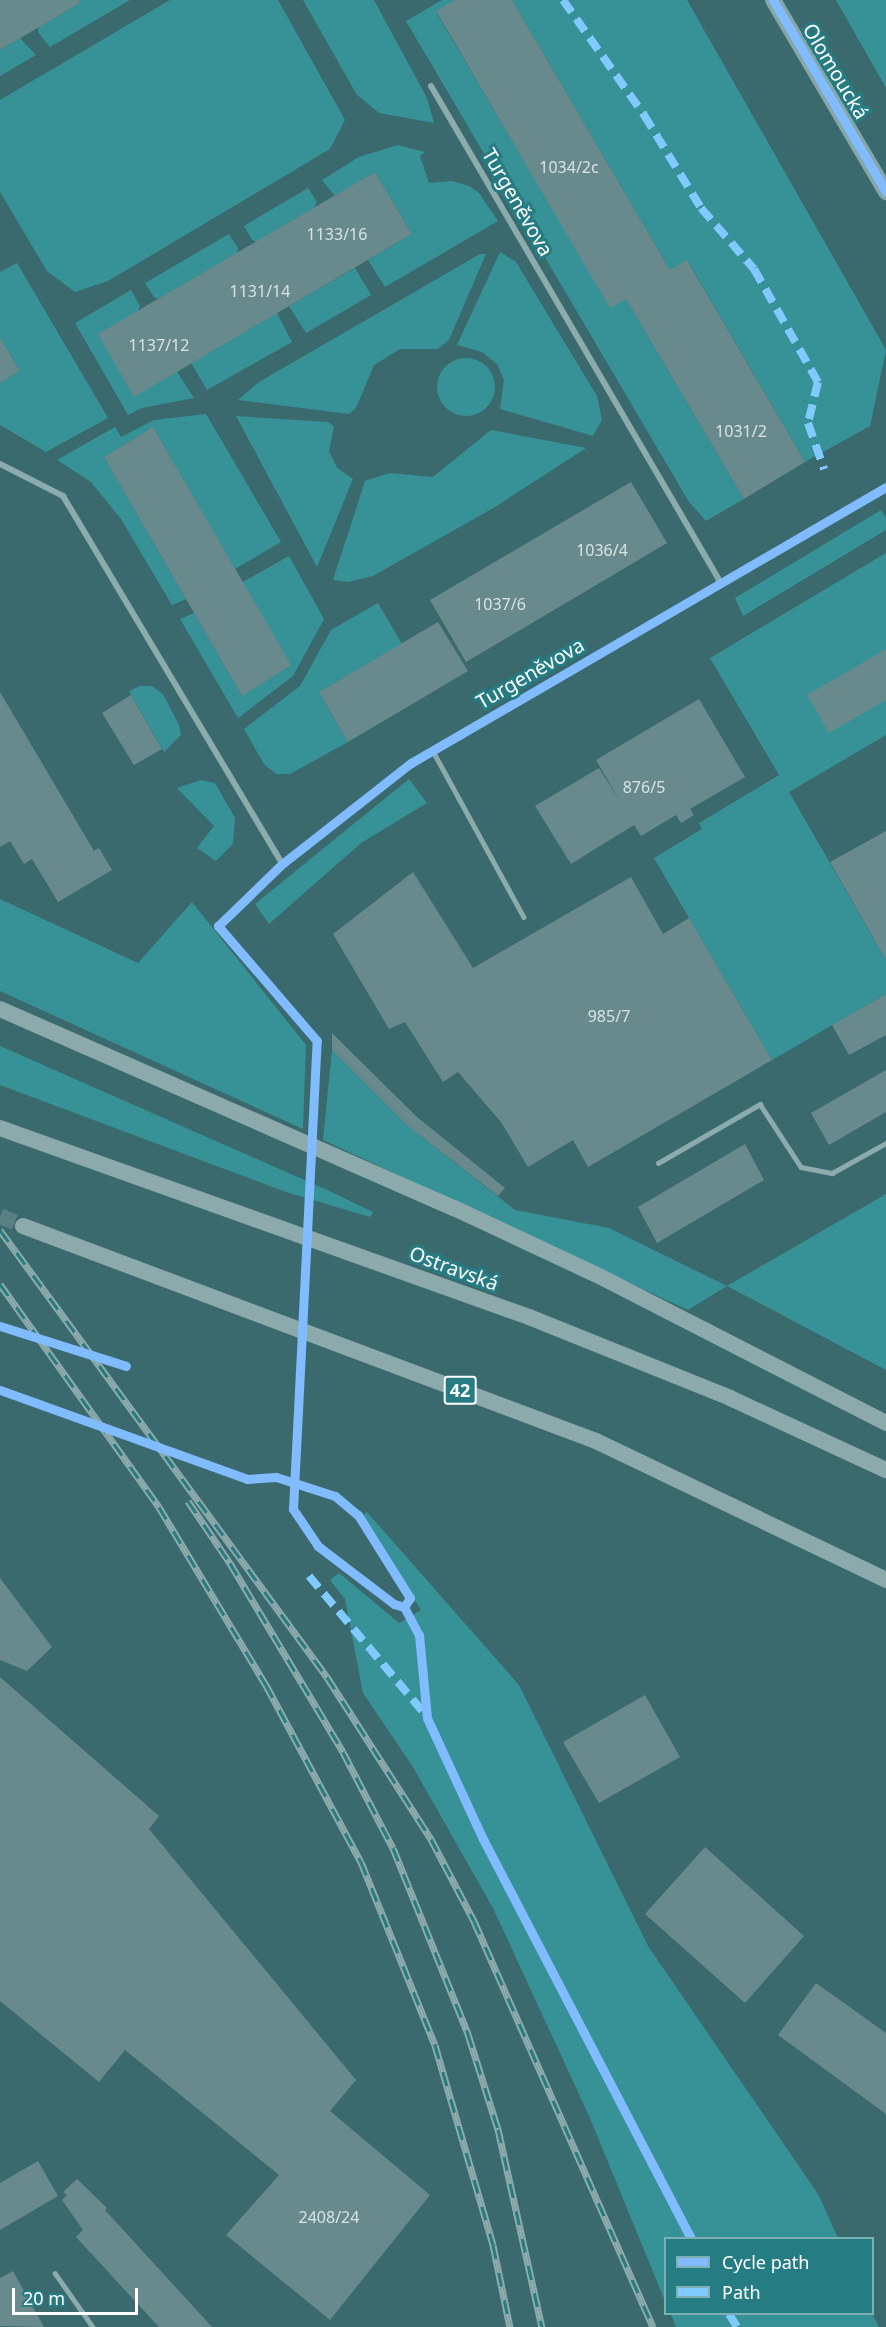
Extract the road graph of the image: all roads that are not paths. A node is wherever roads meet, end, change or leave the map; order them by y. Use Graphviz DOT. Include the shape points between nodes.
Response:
graph roads {
  1 [pos="773,0"];
  2 [pos="431,86"];
  3 [pos="886,192"];
  4 [pos="0,464"];
  5 [pos="886,487"];
  6 [pos="721,583"];
  7 [pos="433,751"];
  8 [pos="282,864"];
  9 [pos="524,917"];
  10 [pos="218,926"];
  11 [pos="0,1009"];
  12 [pos="0,1128"];
  13 [pos="886,1143"];
  14 [pos="658,1163"];
  15 [pos="23,1226"];
  16 [pos="886,1423"];
  17 [pos="886,1470"];
  18 [pos="886,1580"];
  19 [pos="55,2273"];
  20 [pos="93,2327"];
  1 -- 3 [label="main road, Olomoucká"];
  2 -- 6 [label="street, Turgeněvova"];
  4 -- 8 [label="street" via="63,496"];
  5 -- 6 [label="street, Turgeněvova"];
  6 -- 7 [label="street, Turgeněvova"];
  7 -- 8 [label="street, Turgeněvova" via="411,763"];
  7 -- 9 [label="lane"];
  8 -- 10 [label="street, Turgeněvova"];
  11 -- 16 [label="highway" via="454,1208 595,1274"];
  12 -- 17 [label="highway, Ostravská" via="528,1317 730,1398"];
  13 -- 14 [label="lane" via="832,1173 801,1167 760,1104"];
  15 -- 18 [label="highway, 42" via="596,1441"];
  19 -- 20 [label="lane"];
}
